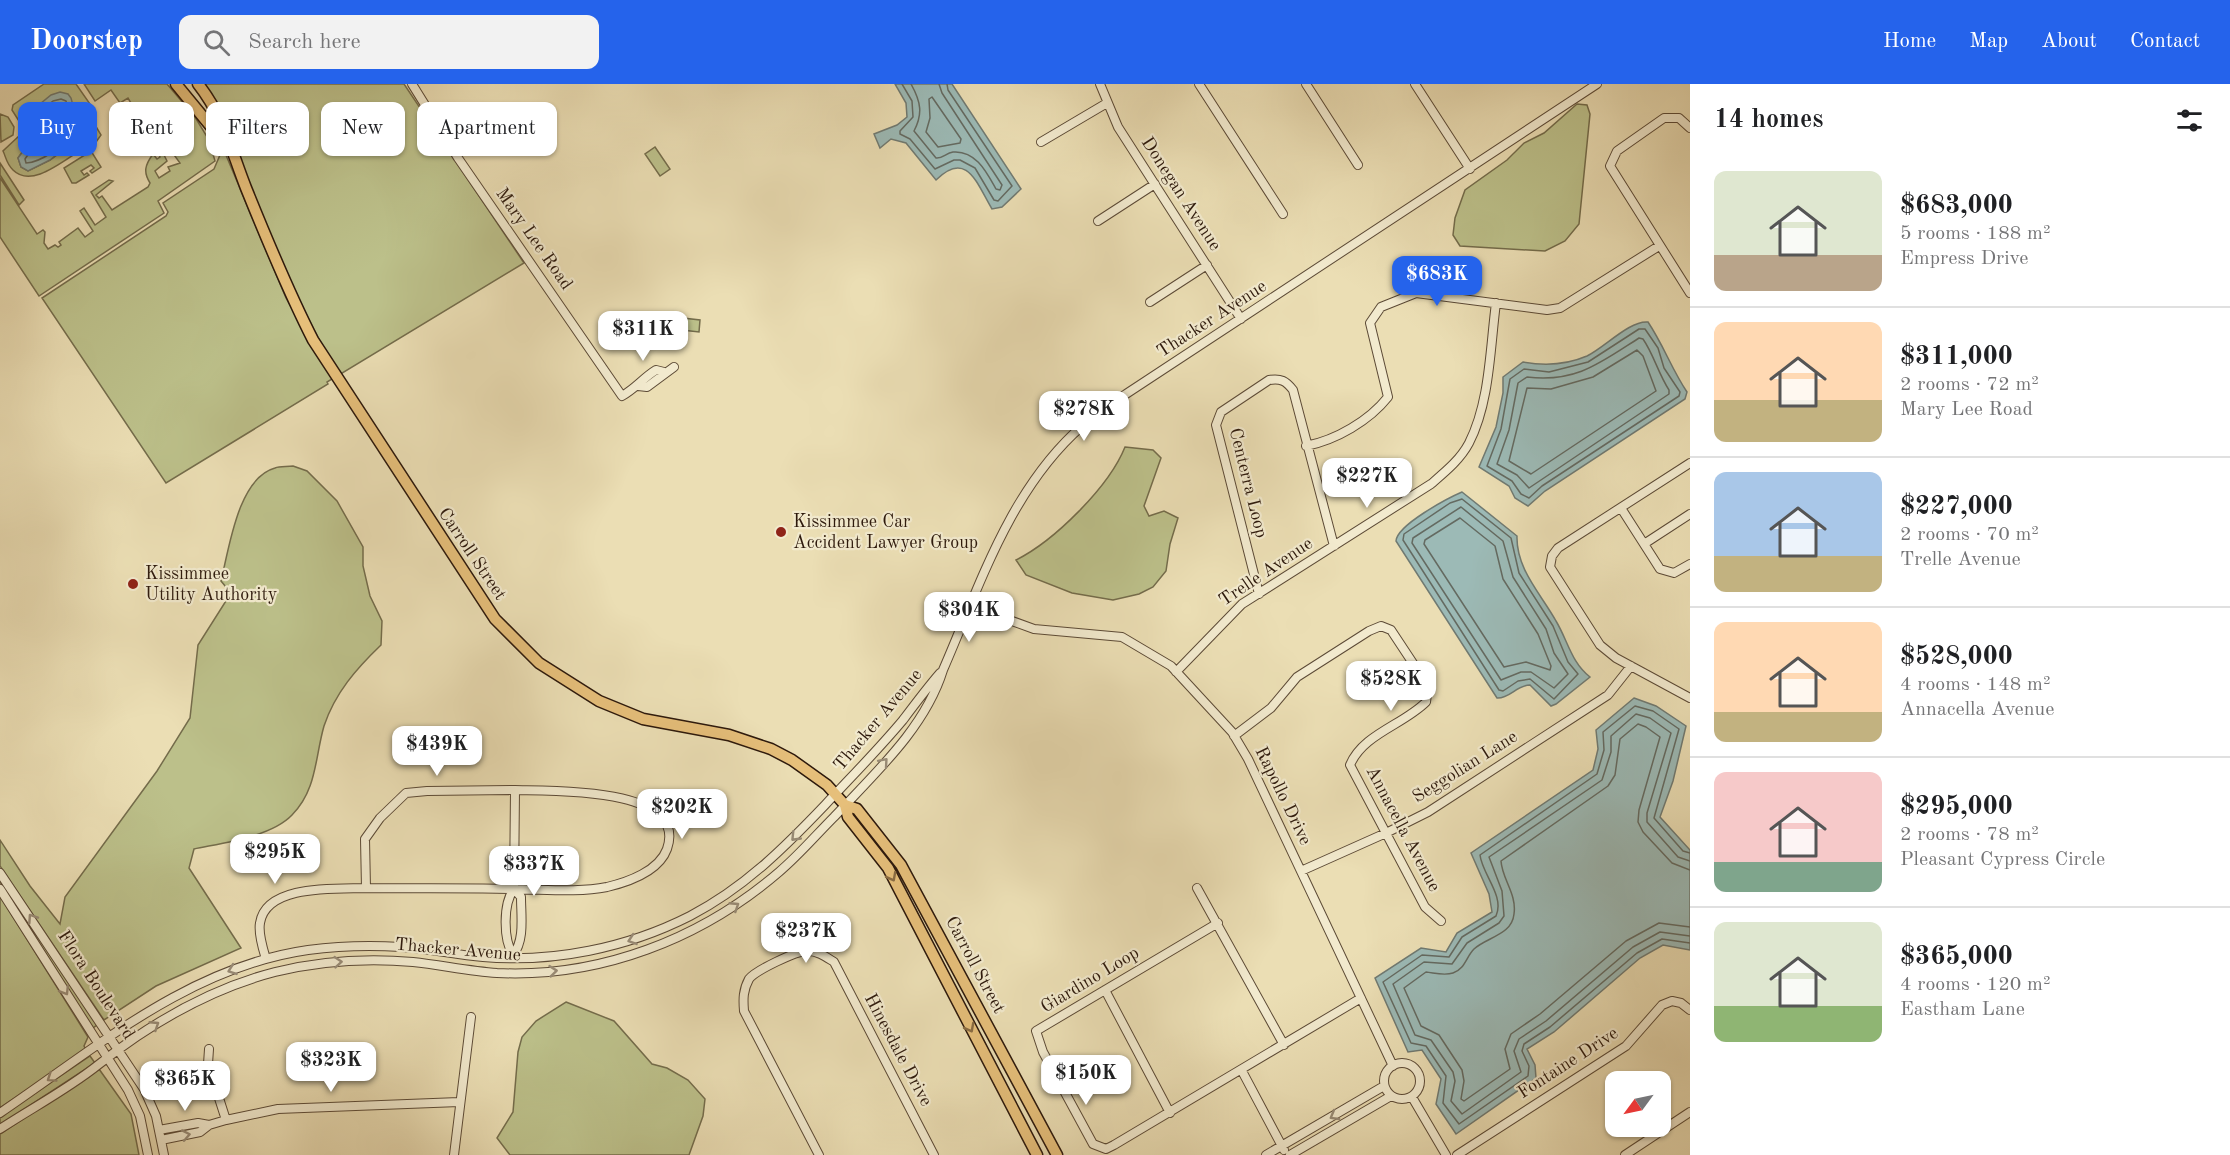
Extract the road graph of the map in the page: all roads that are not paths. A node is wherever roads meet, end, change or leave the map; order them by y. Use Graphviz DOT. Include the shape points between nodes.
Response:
graph roads {
  1 [pos="176,84"];
  2 [pos="198,84"];
  3 [pos="412,84"];
  4 [pos="1100,84"];
  5 [pos="1199,84"];
  6 [pos="1306,84"];
  7 [pos="1414,84"];
  8 [pos="1597,84"];
  9 [pos="211,102"];
  10 [pos="1107,103"];
  11 [pos="206,120"];
  12 [pos="1690,128"];
  13 [pos="1041,142"];
  14 [pos="233,156"];
  15 [pos="1358,165"];
  16 [pos="1470,169"];
  17 [pos="1155,184"];
  18 [pos="1283,214"];
  19 [pos="1098,221"];
  20 [pos="1659,246"];
  21 [pos="1207,265"];
  22 [pos="1690,293"];
  23 [pos="1150,302"];
  24 [pos="1496,303"];
  25 [pos="1241,319"];
  26 [pos="674,367"];
  27 [pos="1306,446"];
  28 [pos="1690,463"];
  29 [pos="1621,508"];
  30 [pos="1690,514"];
  31 [pos="1644,544"];
  32 [pos="1334,546"];
  33 [pos="1690,564"];
  34 [pos="1674,573"];
  35 [pos="1676,584"];
  36 [pos="1258,594"];
  37 [pos="971,606"];
  38 [pos="1631,666"];
  39 [pos="943,670"];
  40 [pos="1176,672"];
  41 [pos="1690,698"];
  42 [pos="1234,736"];
  43 [pos="515,790"];
  44 [pos="835,794"];
  45 [pos="845,805"];
  46 [pos="1386,833"];
  47 [pos="1301,871"];
  48 [pos="0,873"];
  49 [pos="366,888"];
  50 [pos="1197,888"];
  51 [pos="0,889"];
  52 [pos="514,889"];
  53 [pos="905,901"];
  54 [pos="1441,921"];
  55 [pos="1218,923"];
  56 [pos="513,957"];
  57 [pos="266,960"];
  58 [pos="513,973"];
  59 [pos="1105,990"];
  60 [pos="1361,998"];
  61 [pos="975,999"];
  62 [pos="1690,1010"];
  63 [pos="471,1017"];
  64 [pos="110,1037"];
  65 [pos="98,1045"];
  66 [pos="1284,1045"];
  67 [pos="118,1049"];
  68 [pos="209,1049"];
  69 [pos="106,1057"];
  70 [pos="1393,1066"];
  71 [pos="1242,1071"];
  72 [pos="1384,1086"];
  73 [pos="1391,1096"];
  74 [pos="1412,1096"];
  75 [pos="459,1102"];
  76 [pos="1690,1112"];
  77 [pos="0,1113"];
  78 [pos="1170,1113"];
  79 [pos="226,1120"];
  80 [pos="209,1125"];
  81 [pos="0,1129"];
  82 [pos="159,1130"];
  83 [pos="161,1140"];
  84 [pos="1282,1146"];
  85 [pos="148,1155"];
  86 [pos="164,1155"];
  87 [pos="454,1155"];
  88 [pos="819,1155"];
  89 [pos="934,1155"];
  90 [pos="1037,1155"];
  91 [pos="1057,1155"];
  92 [pos="1266,1155"];
  93 [pos="1288,1155"];
  94 [pos="1446,1155"];
  95 [pos="1457,1155"];
  96 [pos="1627,1155"];
  1 -- 11 [label="main road, Carroll Street"];
  2 -- 9 [label="main road, Carroll Street"];
  3 -- 26 [label="street, Mary Lee Road" via="458,158 622,396 656,370 664,372"];
  4 -- 10 [label="street, Donegan Avenue"];
  5 -- 18 [label="street"];
  6 -- 15 [label="street"];
  7 -- 16 [label="street"];
  8 -- 16 [label="street, Thacker Avenue"];
  10 -- 13 [label="street"];
  10 -- 17 [label="street, Donegan Avenue"];
  12 -- 20 [label="street" via="1679,118 1665,118 1617,151 1610,166"];
  14 -- 44 [label="main road, Carroll Street" via="290,296 313,340 483,602 511,638 539,663 599,701 643,719 757,744 792,760"];
  16 -- 25 [label="street, Thacker Avenue"];
  17 -- 19 [label="street"];
  17 -- 21 [label="street, Donegan Avenue"];
  20 -- 22 [label="street"];
  20 -- 24 [label="street" via="1560,308 1547,310"];
  21 -- 23 [label="street"];
  21 -- 25 [label="street, Donegan Avenue"];
  24 -- 27 [label="street" via="1416,293 1382,307 1370,323 1388,397 1379,408 1334,438"];
  24 -- 32 [label="street, Trelle Avenue" via="1482,401 1468,445 1431,484"];
  25 -- 37 [label="street, Thacker Avenue" via="1126,394 1063,445 1016,508"];
  27 -- 32 [label="street, Centerra Loop"];
  27 -- 36 [label="street, Centerra Loop" via="1293,390 1278,379 1269,380 1221,412 1217,419"];
  28 -- 29 [label="street"];
  29 -- 31 [label="street"];
  29 -- 38 [label="street" via="1558,548 1551,567 1600,645"];
  30 -- 31 [label="street"];
  31 -- 34 [label="street" via="1660,569"];
  32 -- 36 [label="street, Trelle Avenue"];
  33 -- 34 [label="street"];
  34 -- 35 [label="street"];
  36 -- 40 [label="street, Trelle Avenue" via="1228,616"];
  37 -- 39 [label="street, Thacker Avenue"];
  37 -- 40 [label="street, Rapollo Drive" via="1023,626 1122,637"];
  38 -- 41 [label="street"];
  38 -- 46 [label="street, Seggolian Lane" via="1608,695 1428,812"];
  39 -- 44 [label="street, Thacker Avenue"];
  45 -- 39 [label="street, Thacker Avenue, one-way" via="916,724 935,695"];
  40 -- 42 [label="street, Rapollo Drive"];
  42 -- 46 [label="street, Annacella Avenue" via="1271,708 1296,677 1369,631 1381,626 1391,630 1428,686 1426,702 1356,751 1350,765"];
  42 -- 47 [label="street, Rapollo Drive"];
  43 -- 49 [label="street" via="406,793 380,818 365,840"];
  43 -- 52 [label="street"];
  43 -- 52 [label="street" via="576,791 650,807 659,814 669,833 663,859 624,882 582,889"];
  44 -- 45 [label="main road, Carroll Street"];
  44 -- 56 [label="street, Thacker Avenue, one-way" via="768,864 689,916 637,938 599,948 566,955"];
  45 -- 53 [label="main road, Carroll Street, one-way" via="848,817 878,852"];
  58 -- 45 [label="street, Thacker Avenue, one-way" via="606,962 692,931 742,901 782,870"];
  45 -- 61 [label="main road, Carroll Street" via="857,809 901,865"];
  46 -- 47 [label="street, Seggolian Lane"];
  46 -- 54 [label="street, Annacella Avenue" via="1425,907"];
  47 -- 60 [label="street, Rapollo Drive"];
  64 -- 48 [label="street, Flora Boulevard, one-way"];
  49 -- 52 [label="street"];
  49 -- 57 [label="street" via="278,897 267,907 260,923"];
  50 -- 55 [label="street"];
  51 -- 65 [label="street, Flora Boulevard, one-way"];
  52 -- 56 [label="street" via="507,898 508,947"];
  52 -- 56 [label="street" via="521,897 521,918 520,946"];
  53 -- 61 [label="main road" via="914,908 960,993"];
  53 -- 90 [label="main road, Carroll Street, one-way"];
  55 -- 59 [label="street, Giardino Loop"];
  55 -- 66 [label="street"];
  56 -- 57 [label="street, Thacker Avenue" via="377,946 332,947"];
  56 -- 58 [label="street"];
  57 -- 64 [label="street, Thacker Avenue, one-way" via="191,988"];
  67 -- 58 [label="street, Thacker Avenue, one-way" via="176,1011 214,993 255,977 295,968 338,961 387,961"];
  59 -- 78 [label="street"];
  59 -- 78 [label="street, Giardino Loop" via="1036,1031 1073,1110 1093,1144 1106,1149"];
  60 -- 66 [label="street, Giardino Loop"];
  60 -- 70 [label="street, Rapollo Drive"];
  61 -- 91 [label="main road, Carroll Street"];
  62 -- 95 [label="street, Fontaine Drive" via="1672,1001 1662,1005 1626,1046"];
  63 -- 75 [label="street"];
  64 -- 65 [label="street, Thacker Avenue"];
  64 -- 67 [label="street, Flora Boulevard"];
  65 -- 69 [label="street, Flora Boulevard"];
  65 -- 77 [label="street, Thacker Avenue, one-way"];
  66 -- 71 [label="street, Giardino Loop"];
  67 -- 69 [label="street, Thacker Avenue"];
  67 -- 82 [label="street, Flora Boulevard" via="148,1096"];
  68 -- 79 [label="street" via="208,1064"];
  69 -- 81 [label="street, Thacker Avenue"];
  69 -- 85 [label="street, Flora Boulevard" via="135,1102"];
  70 -- 72 [label="street" via="1384,1078"];
  70 -- 74 [label="street" via="1408,1065 1419,1076 1417,1091"];
  71 -- 78 [label="street, Giardino Loop"];
  71 -- 84 [label="street"];
  72 -- 73 [label="street"];
  72 -- 84 [label="street, one-way"];
  73 -- 74 [label="street"];
  73 -- 93 [label="street"];
  74 -- 94 [label="street"];
  75 -- 79 [label="street" via="278,1108"];
  75 -- 87 [label="street"];
  76 -- 96 [label="street"];
  79 -- 80 [label="street"];
  80 -- 82 [label="street" via="198,1123"];
  83 -- 80 [label="street, one-way" via="200,1132"];
  82 -- 83 [label="street, Flora Boulevard"];
  83 -- 86 [label="street, Flora Boulevard"];
  84 -- 92 [label="street"];
  84 -- 93 [label="street"];
  88 -- 89 [label="street, Hinesdale Drive" via="744,1011 743,992 750,976 795,953 808,951 834,962"];
}
